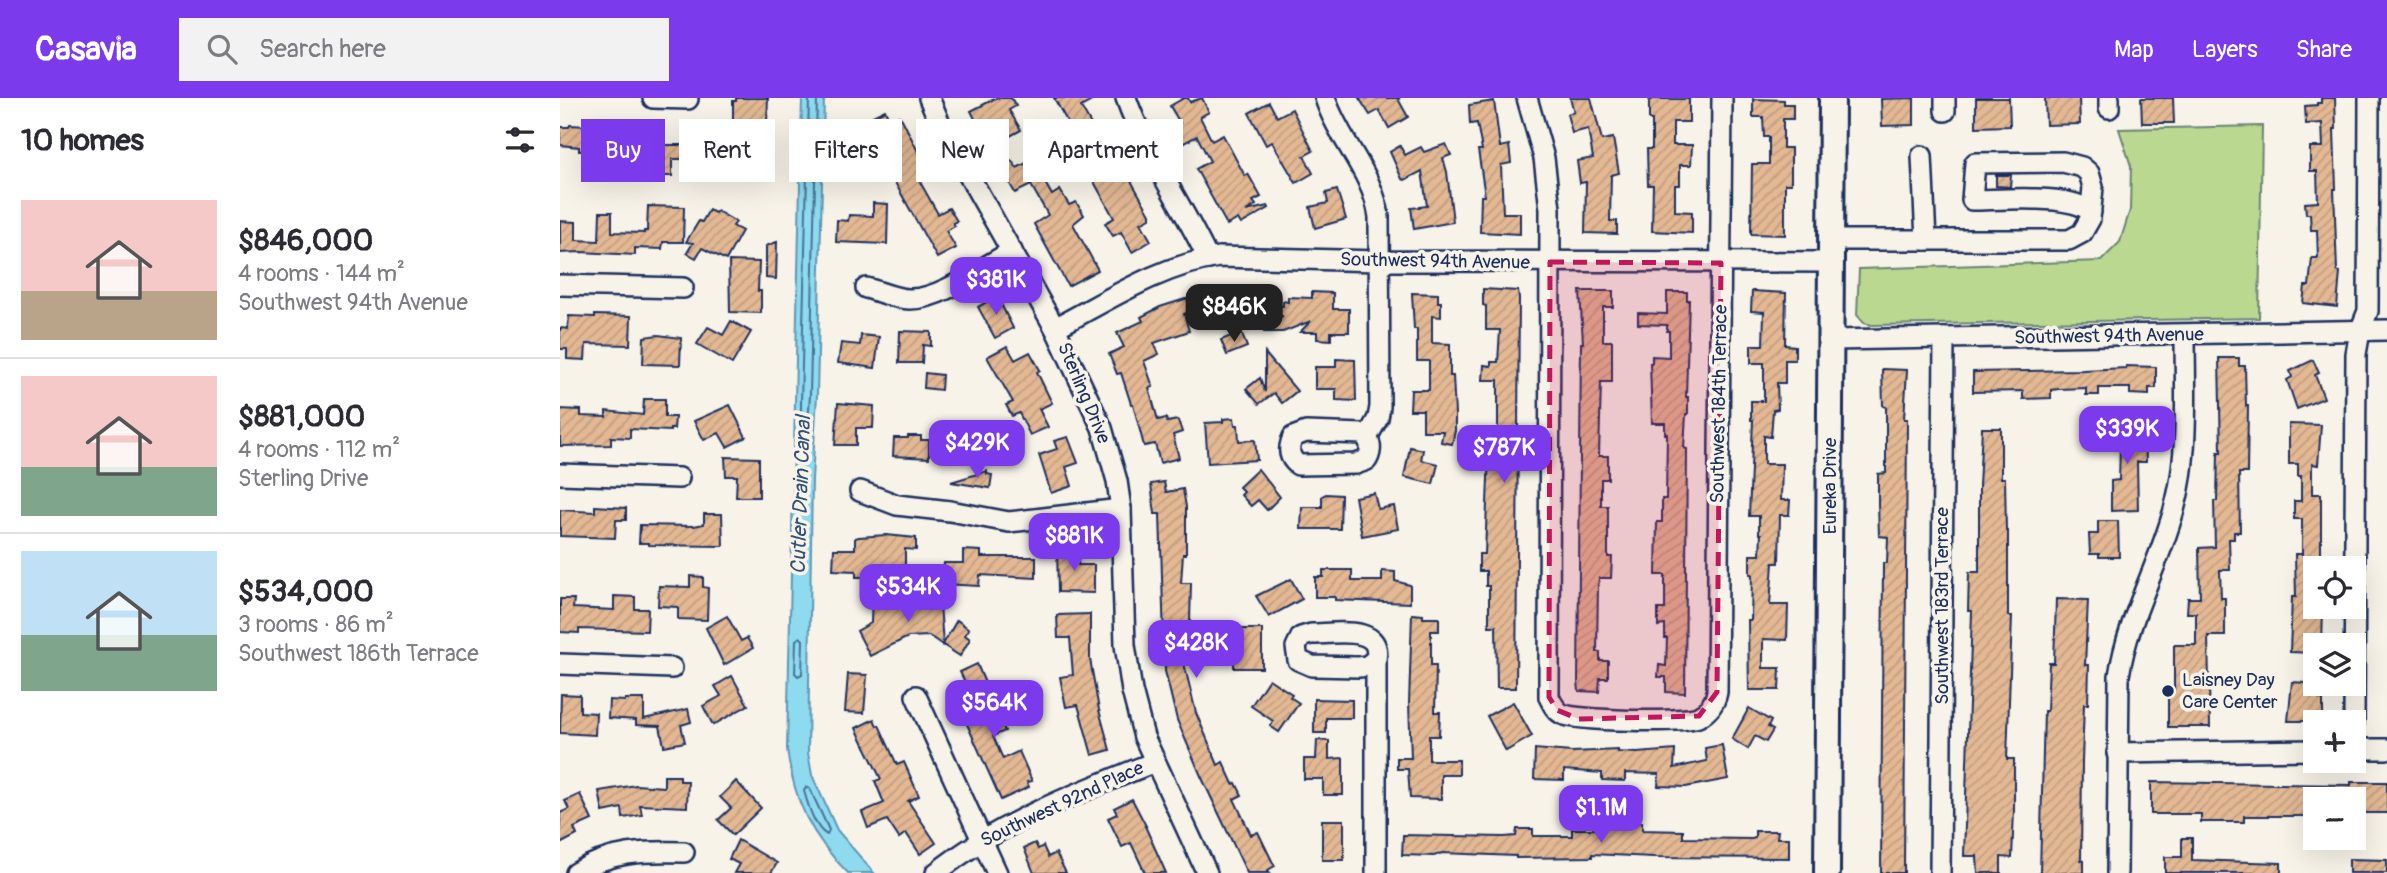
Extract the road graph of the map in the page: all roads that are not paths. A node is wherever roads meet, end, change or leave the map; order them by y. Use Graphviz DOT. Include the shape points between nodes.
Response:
graph roads {
  1 [pos="653,98"];
  2 [pos="929,98"];
  3 [pos="1126,98"];
  4 [pos="1325,98"];
  5 [pos="1527,98"];
  6 [pos="1723,98"];
  7 [pos="1832,98"];
  8 [pos="2370,98"];
  9 [pos="688,99"];
  10 [pos="1922,156"];
  11 [pos="2091,212"];
  12 [pos="1926,240"];
  13 [pos="1012,251"];
  14 [pos="1832,251"];
  15 [pos="1208,259"];
  16 [pos="1380,261"];
  17 [pos="1550,262"];
  18 [pos="1721,263"];
  19 [pos="560,285"];
  20 [pos="683,288"];
  21 [pos="866,288"];
  22 [pos="1055,328"];
  23 [pos="2387,330"];
  24 [pos="2360,331"];
  25 [pos="2185,335"];
  26 [pos="1944,338"];
  27 [pos="1831,340"];
  28 [pos="1367,438"];
  29 [pos="560,474"];
  30 [pos="679,478"];
  31 [pos="860,491"];
  32 [pos="1121,509"];
  33 [pos="1376,659"];
  34 [pos="560,664"];
  35 [pos="673,668"];
  36 [pos="916,695"];
  37 [pos="2354,710"];
  38 [pos="2387,749"];
  39 [pos="2303,750"];
  40 [pos="2366,750"];
  41 [pos="2117,753"];
  42 [pos="1155,762"];
  43 [pos="981,839"];
  44 [pos="684,852"];
  45 [pos="576,873"];
  46 [pos="936,873"];
  47 [pos="997,873"];
  48 [pos="1207,873"];
  49 [pos="1376,873"];
  50 [pos="1827,873"];
  51 [pos="1940,873"];
  52 [pos="2117,873"];
  1 -- 9 [label="street"];
  2 -- 13 [label="street, Sterling Drive"];
  3 -- 15 [label="street"];
  4 -- 16 [label="street" via="1373,190"];
  5 -- 17 [label="street" via="1547,176"];
  6 -- 18 [label="street, Southwest 184th Terrace"];
  7 -- 14 [label="main road, Eureka Drive"];
  8 -- 24 [label="street" via="2368,311"];
  10 -- 12 [label="street"];
  11 -- 11 [label="street" via="2065,200 1972,200 1975,163 2074,163 2090,173"];
  11 -- 12 [label="street, Southwest 94th Avenue" via="2088,226 2069,240"];
  12 -- 14 [label="street, Southwest 94th Avenue"];
  13 -- 21 [label="street" via="923,297 907,299"];
  13 -- 22 [label="street, Sterling Drive"];
  14 -- 18 [label="street, Southwest 94th Avenue"];
  14 -- 27 [label="main road, Eureka Drive"];
  15 -- 16 [label="street, Southwest 94th Avenue"];
  15 -- 22 [label="street, Southwest 94th Avenue" via="1160,272"];
  16 -- 17 [label="street, Southwest 94th Avenue"];
  16 -- 28 [label="street" via="1380,407"];
  17 -- 18 [label="street, Southwest 94th Avenue"];
  17 -- 18 [label="street, Southwest 184th Terrace" via="1548,687 1557,710 1579,719 1699,716 1716,698"];
  19 -- 20 [label="street"];
  22 -- 32 [label="street, Sterling Drive" via="1102,428"];
  23 -- 24 [label="street, Southwest 94th Avenue"];
  24 -- 25 [label="street, Southwest 94th Avenue"];
  24 -- 37 [label="street" via="2356,354"];
  25 -- 26 [label="street, Southwest 94th Avenue"];
  25 -- 41 [label="street" via="2179,488 2121,661"];
  26 -- 27 [label="street, Southwest 94th Avenue"];
  26 -- 51 [label="street, Southwest 183rd Terrace"];
  27 -- 50 [label="main road, Eureka Drive"];
  29 -- 30 [label="street"];
  31 -- 32 [label="street" via="897,505 1009,523"];
  32 -- 42 [label="street, Sterling Drive" via="1127,664"];
  33 -- 49 [label="street"];
  34 -- 35 [label="street"];
  36 -- 43 [label="street"];
  38 -- 40 [label="street"];
  39 -- 41 [label="street"];
  41 -- 52 [label="street"];
  42 -- 43 [label="street, Southwest 92nd Place"];
  42 -- 48 [label="street, Sterling Drive"];
  43 -- 46 [label="street, Southwest 92nd Place"];
  43 -- 47 [label="street"];
  44 -- 45 [label="street" via="622,853"];
}
